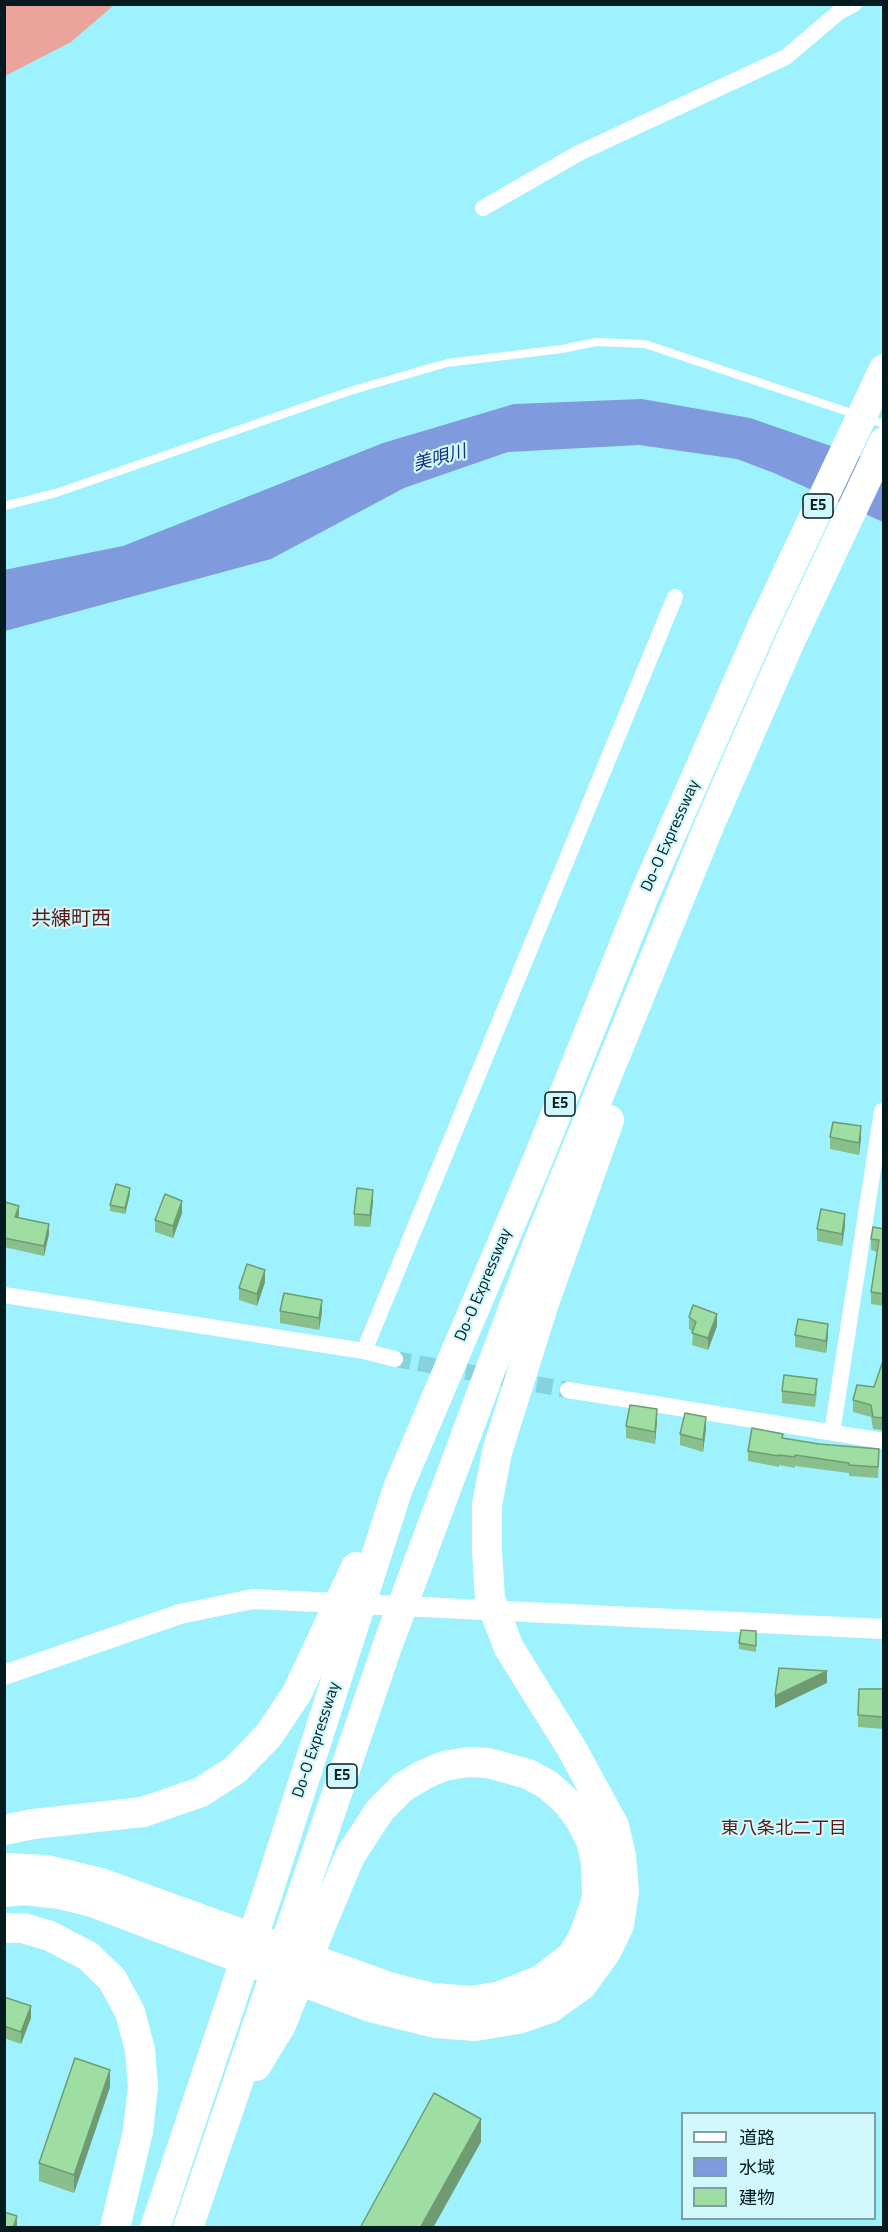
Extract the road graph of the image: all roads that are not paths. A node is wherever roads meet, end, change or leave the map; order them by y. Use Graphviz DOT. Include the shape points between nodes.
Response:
graph roads {
  1 [pos="854,4"];
  2 [pos="483,208"];
  3 [pos="879,379"];
  4 [pos="884,424"];
  5 [pos="884,442"];
  6 [pos="4,506"];
  7 [pos="675,597"];
  8 [pos="709,826"];
  9 [pos="884,1111"];
  10 [pos="4,1295"];
  11 [pos="364,1351"];
  12 [pos="395,1359"];
  13 [pos="567,1390"];
  14 [pos="832,1433"];
  15 [pos="884,1441"];
  16 [pos="884,1629"];
  17 [pos="335,1640"];
  18 [pos="4,1675"];
  19 [pos="4,1830"];
  20 [pos="4,1868"];
  21 [pos="4,1892"];
  22 [pos="310,1912"];
  23 [pos="4,1928"];
  24 [pos="115,2228"];
  25 [pos="155,2228"];
  26 [pos="188,2228"];
  1 -- 2 [label="street" via="786,57 579,153"];
  3 -- 17 [label="highway, Do-O Expressway / E5" via="763,625 646,891"];
  4 -- 6 [label="lane" via="645,344 596,342 447,363 350,391 56,493"];
  5 -- 8 [label="highway, Do-O Expressway / E5"];
  7 -- 11 [label="street"];
  8 -- 21 [label="highway" via="544,1303 496,1452 487,1505 490,1599 509,1648 578,1759 614,1826 624,1892 619,1925 606,1952 582,1985 550,2008 518,2019 475,2026 435,2023 370,2007 92,1902 24,1890"];
  8 -- 22 [label="highway, Do-O Expressway / E5" via="533,1256 387,1644"];
  9 -- 14 [label="street"];
  10 -- 11 [label="street"];
  11 -- 12 [label="street"];
  13 -- 14 [label="street"];
  14 -- 15 [label="street"];
  16 -- 18 [label="street" via="253,1599 180,1614"];
  17 -- 19 [label="highway" via="268,1736 236,1770 201,1792 143,1812"];
  17 -- 25 [label="highway, Do-O Expressway / E5" via="267,1895"];
  20 -- 22 [label="highway" via="70,1874 389,1987 433,1998 471,2001 501,1996 541,1980 572,1956 584,1938 597,1899 596,1862 580,1819 548,1785 528,1774 488,1763 444,1766 403,1788 380,1810"];
  22 -- 26 [label="highway, Do-O Expressway / E5" via="271,2020 223,2122"];
  23 -- 24 [label="highway" via="23,1928 50,1936 88,1956 111,1978 130,2012 140,2050 142,2087 138,2131"];
}
